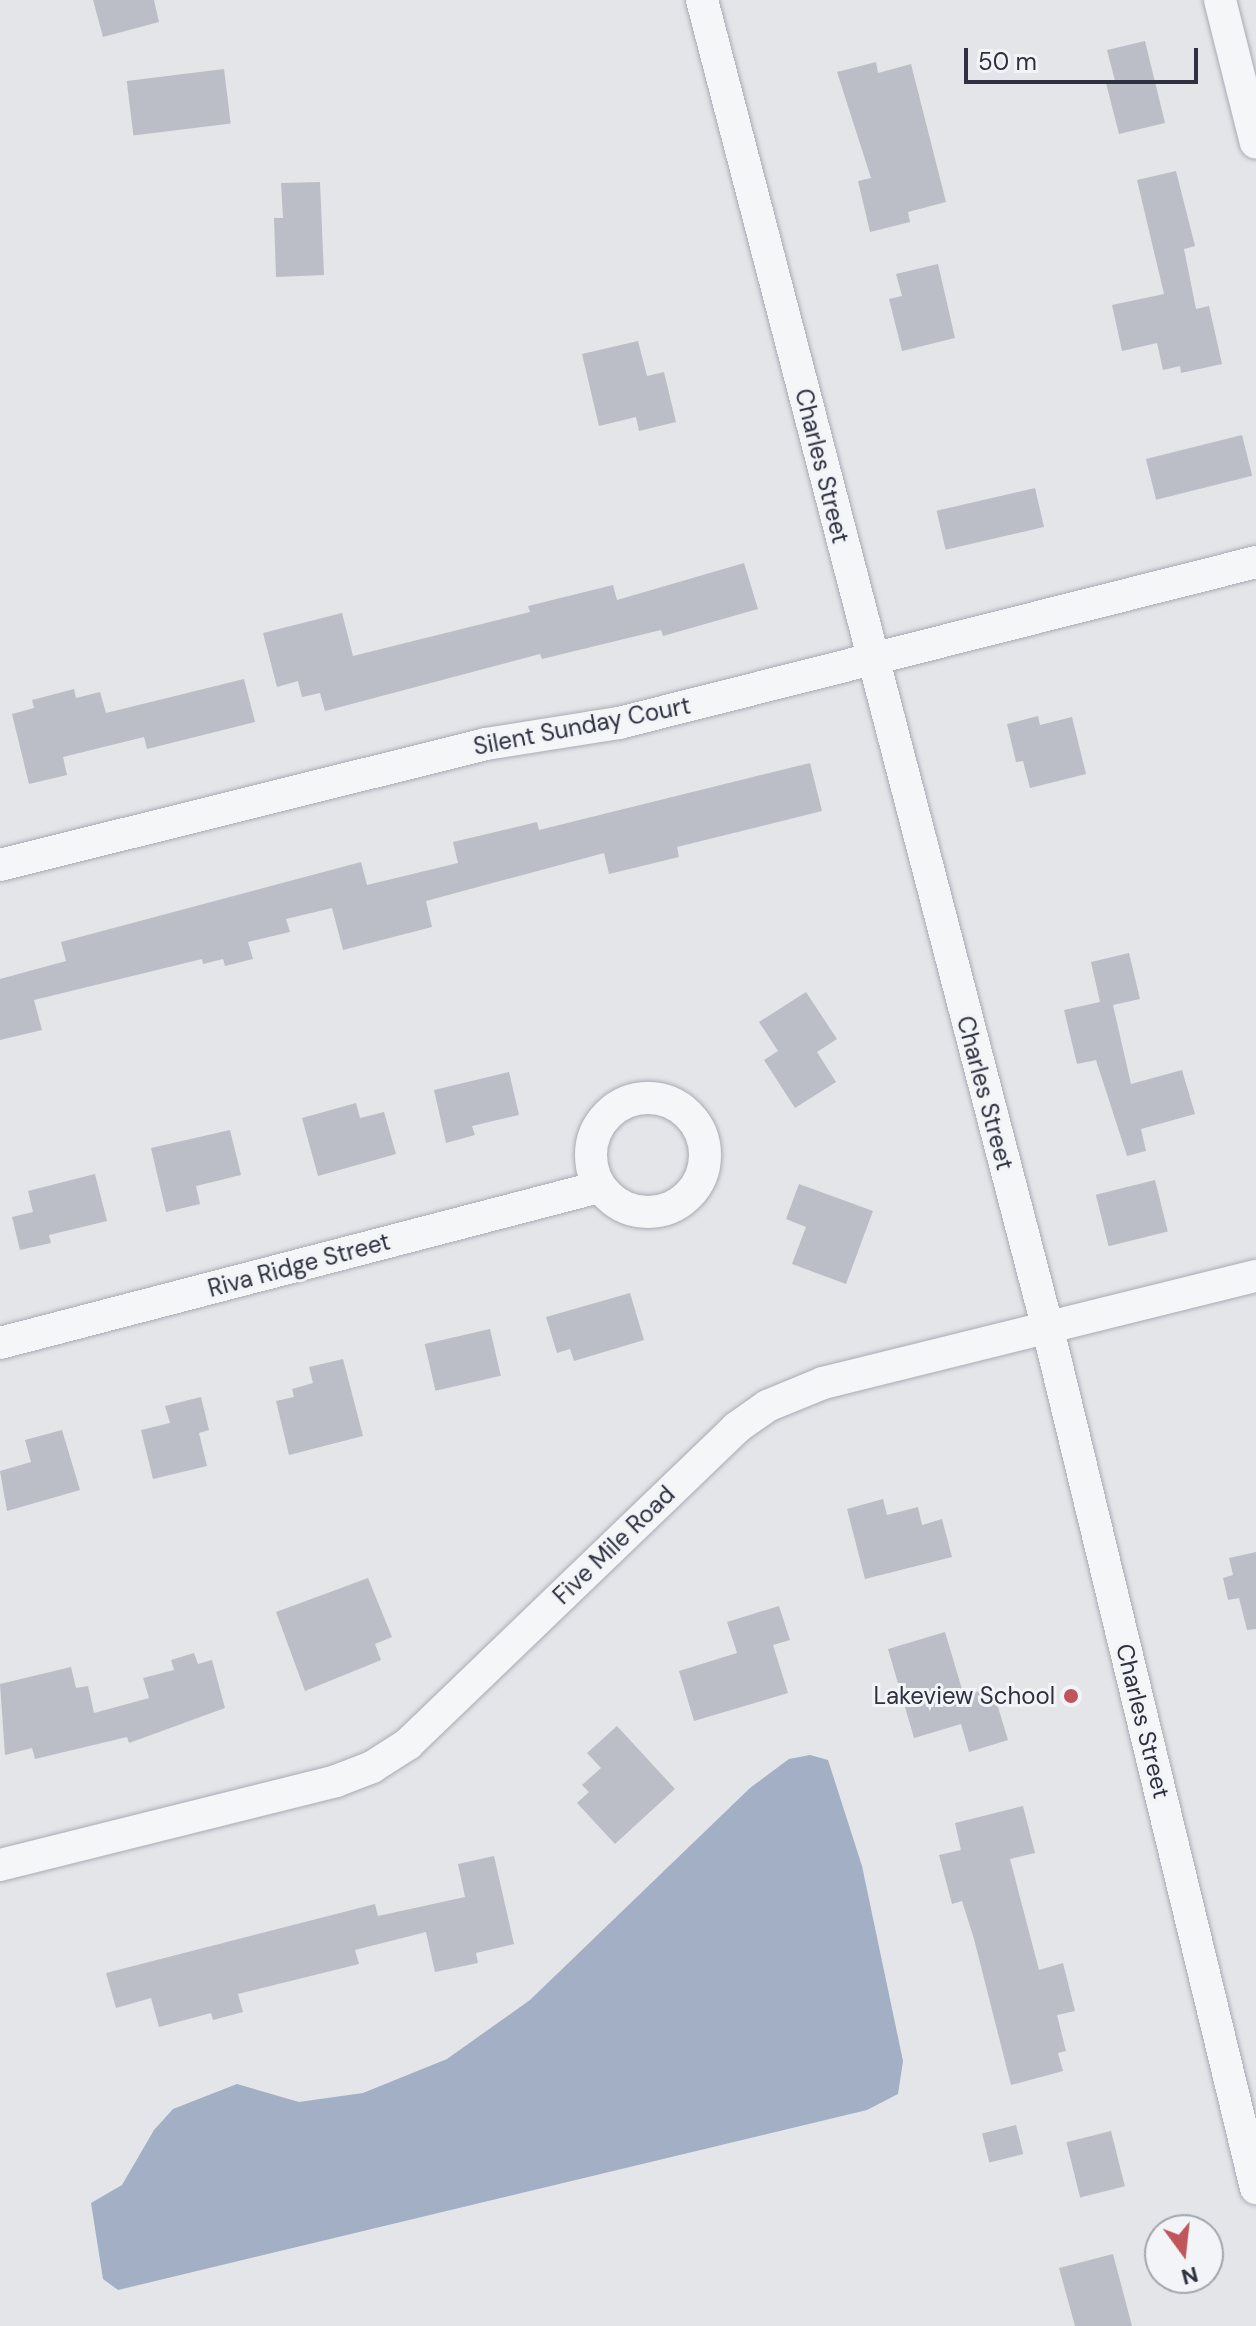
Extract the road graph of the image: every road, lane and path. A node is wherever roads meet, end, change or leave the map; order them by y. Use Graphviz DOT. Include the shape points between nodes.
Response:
graph roads {
  1 [pos="702,0"];
  2 [pos="1220,0"];
  3 [pos="1256,143"];
  4 [pos="1256,562"];
  5 [pos="871,657"];
  6 [pos="0,865"];
  7 [pos="599,1187"];
  8 [pos="1256,1276"];
  9 [pos="1048,1329"];
  10 [pos="0,1343"];
  11 [pos="0,1865"];
  12 [pos="1256,2188"];
  1 -- 5 [label="street, Charles Street"];
  2 -- 3 [label="street"];
  4 -- 5 [label="street, Silent Sunday Court"];
  5 -- 6 [label="street, Silent Sunday Court" via="619,723 486,744"];
  5 -- 9 [label="street, Charles Street"];
  7 -- 10 [label="street, Riva Ridge Street"];
  8 -- 9 [label="street, Five Mile Road"];
  9 -- 11 [label="street, Five Mile Road" via="823,1383 767,1406 736,1428 408,1744 372,1767 336,1781"];
  9 -- 12 [label="street, Charles Street"];
}
